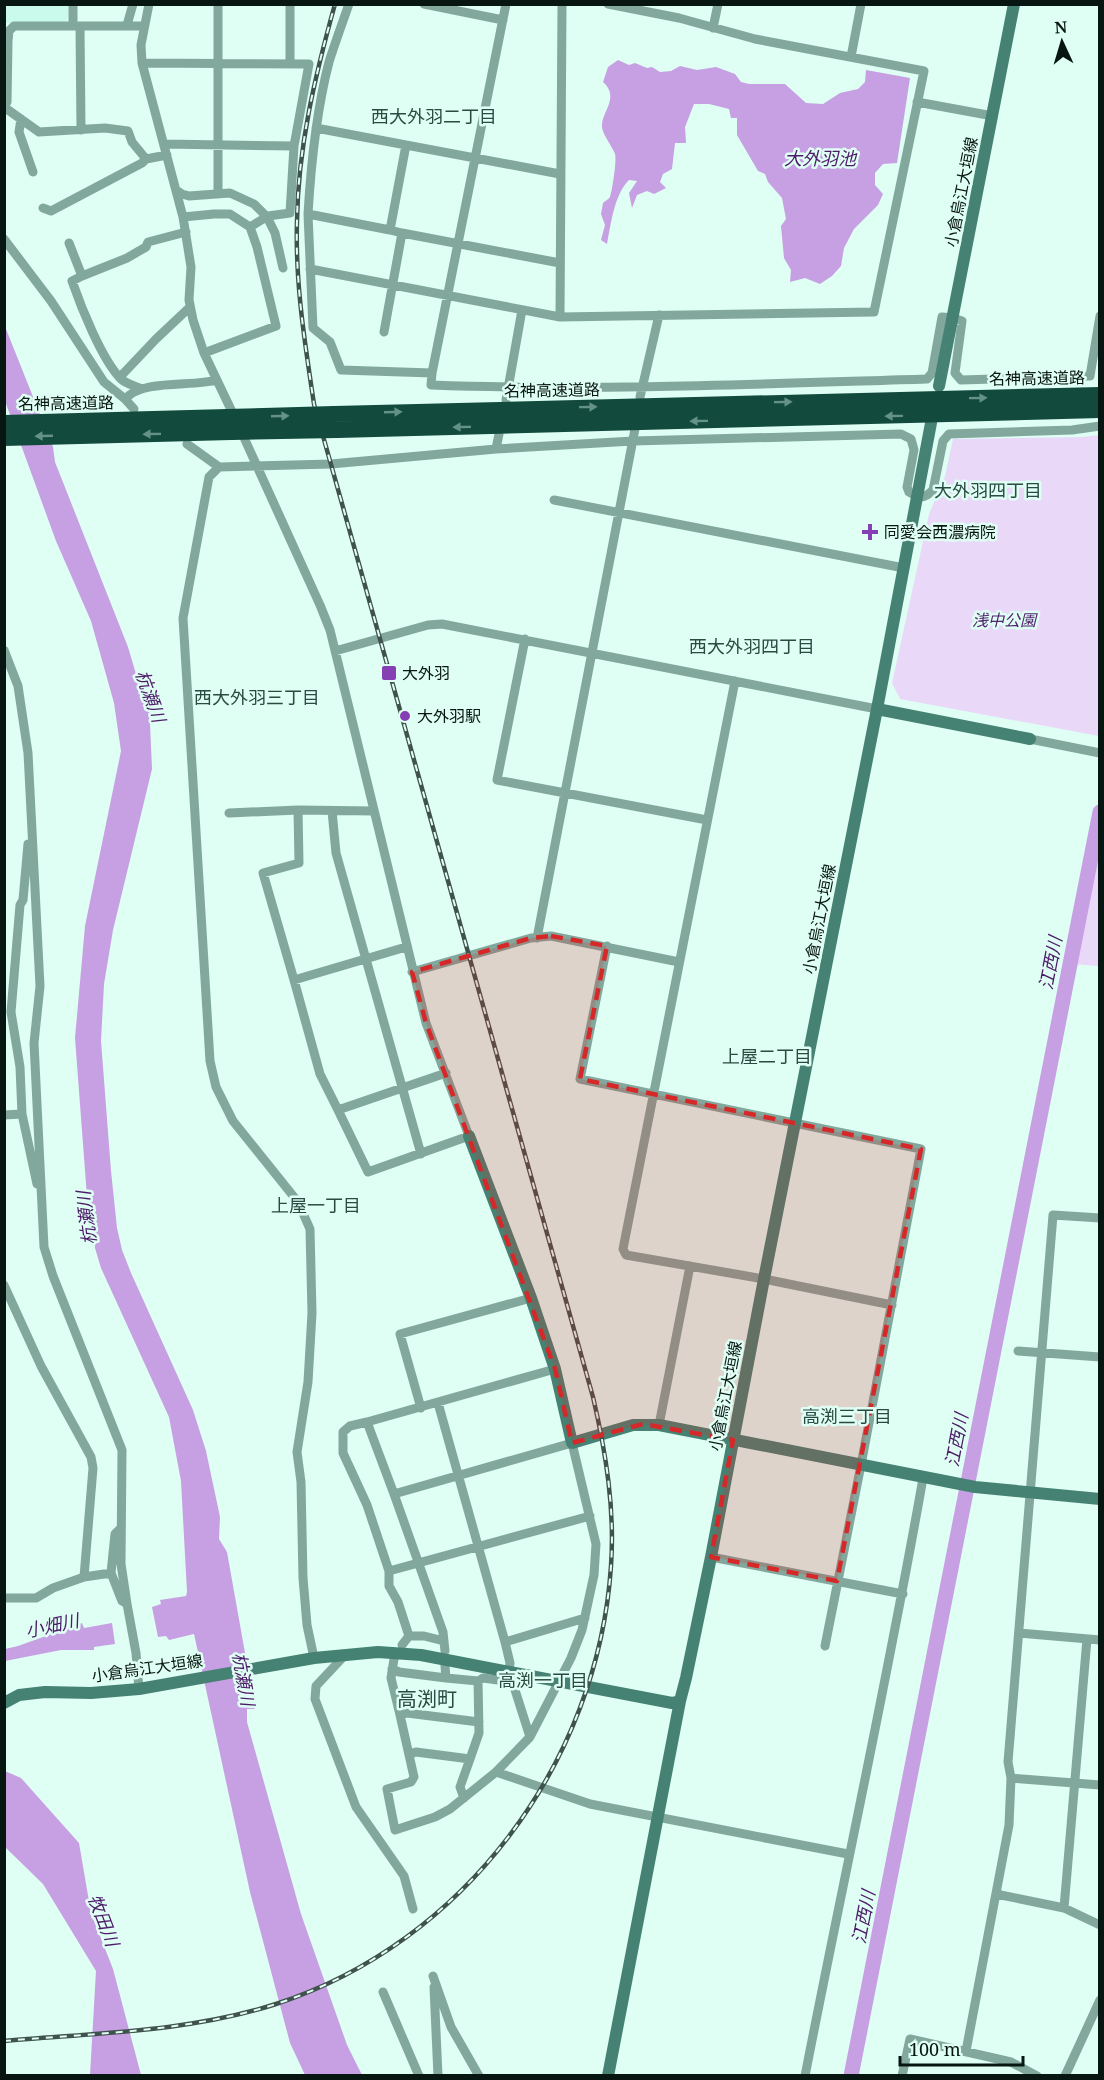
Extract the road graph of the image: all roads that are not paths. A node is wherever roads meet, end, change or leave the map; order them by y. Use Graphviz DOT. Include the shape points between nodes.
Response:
graph roads {
  1 [pos="73,4"];
  2 [pos="133,4"];
  3 [pos="149,4"];
  4 [pos="218,4"];
  5 [pos="290,4"];
  6 [pos="349,4"];
  7 [pos="424,4"];
  8 [pos="506,4"];
  9 [pos="562,4"];
  10 [pos="608,4"];
  11 [pos="718,4"];
  12 [pos="861,4"];
  13 [pos="1014,4"];
  14 [pos="503,20"];
  15 [pos="127,25"];
  16 [pos="77,26"];
  17 [pos="144,27"];
  18 [pos="713,28"];
  19 [pos="6,41"];
  20 [pos="851,57"];
  21 [pos="142,63"];
  22 [pos="218,63"];
  23 [pos="290,64"];
  24 [pos="917,102"];
  25 [pos="4,107"];
  26 [pos="993,116"];
  27 [pos="21,119"];
  28 [pos="316,128"];
  29 [pos="81,130"];
  30 [pos="164,144"];
  31 [pos="218,145"];
  32 [pos="406,145"];
  33 [pos="294,147"];
  34 [pos="167,155"];
  35 [pos="146,159"];
  36 [pos="475,159"];
  37 [pos="33,172"];
  38 [pos="560,174"];
  39 [pos="176,189"];
  40 [pos="218,194"];
  41 [pos="43,208"];
  42 [pos="182,212"];
  43 [pos="308,214"];
  44 [pos="267,217"];
  45 [pos="250,227"];
  46 [pos="390,230"];
  47 [pos="186,232"];
  48 [pos="402,233"];
  49 [pos="4,240"];
  50 [pos="69,243"];
  51 [pos="458,243"];
  52 [pos="560,263"];
  53 [pos="283,268"];
  54 [pos="310,269"];
  55 [pos="82,276"];
  56 [pos="393,285"];
  57 [pos="447,296"];
  58 [pos="190,307"];
  59 [pos="522,310"];
  60 [pos="659,315"];
  61 [pos="1100,316"];
  62 [pos="560,317"];
  63 [pos="953,318"];
  64 [pos="384,332"];
  65 [pos="204,353"];
  66 [pos="432,374"];
  67 [pos="120,377"];
  68 [pos="217,380"];
  69 [pos="939,386"];
  70 [pos="508,388"];
  71 [pos="142,389"];
  72 [pos="642,392"];
  73 [pos="1100,395"];
  74 [pos="125,399"];
  75 [pos="506,400"];
  76 [pos="134,409"];
  77 [pos="1100,410"];
  78 [pos="336,422"];
  79 [pos="4,423"];
  80 [pos="931,423"];
  81 [pos="1100,426"];
  82 [pos="83,428"];
  83 [pos="635,429"];
  84 [pos="499,434"];
  85 [pos="4,438"];
  86 [pos="633,441"];
  87 [pos="187,444"];
  88 [pos="496,449"];
  89 [pos="257,466"];
  90 [pos="219,467"];
  91 [pos="918,498"];
  92 [pos="554,500"];
  93 [pos="619,512"];
  94 [pos="904,568"];
  95 [pos="525,639"];
  96 [pos="4,650"];
  97 [pos="335,651"];
  98 [pos="592,652"];
  99 [pos="735,681"];
  100 [pos="877,709"];
  101 [pos="1030,739"];
  102 [pos="1100,753"];
  103 [pos="564,792"];
  104 [pos="298,810"];
  105 [pos="332,811"];
  106 [pos="374,811"];
  107 [pos="229,813"];
  108 [pos="707,820"];
  109 [pos="32,837"];
  110 [pos="537,938"];
  111 [pos="607,946"];
  112 [pos="406,947"];
  113 [pos="366,958"];
  114 [pos="679,962"];
  115 [pos="412,972"];
  116 [pos="294,980"];
  117 [pos="8,1012"];
  118 [pos="446,1073"];
  119 [pos="403,1088"];
  120 [pos="654,1095"];
  121 [pos="338,1110"];
  122 [pos="4,1114"];
  123 [pos="22,1114"];
  124 [pos="795,1122"];
  125 [pos="469,1136"];
  126 [pos="421,1154"];
  127 [pos="43,1195"];
  128 [pos="1100,1218"];
  129 [pos="690,1266"];
  130 [pos="764,1280"];
  131 [pos="4,1285"];
  132 [pos="531,1298"];
  133 [pos="892,1305"];
  134 [pos="1018,1351"];
  135 [pos="1041,1352"];
  136 [pos="1100,1357"];
  137 [pos="555,1369"];
  138 [pos="438,1403"];
  139 [pos="421,1408"];
  140 [pos="367,1422"];
  141 [pos="658,1425"];
  142 [pos="733,1440"];
  143 [pos="572,1443"];
  144 [pos="861,1465"];
  145 [pos="457,1476"];
  146 [pos="927,1478"];
  147 [pos="1030,1493"];
  148 [pos="394,1494"];
  149 [pos="1100,1498"];
  150 [pos="590,1516"];
  151 [pos="121,1528"];
  152 [pos="478,1547"];
  153 [pos="711,1557"];
  154 [pos="418,1564"];
  155 [pos="389,1571"];
  156 [pos="111,1573"];
  157 [pos="84,1577"];
  158 [pos="837,1581"];
  159 [pos="903,1594"];
  160 [pos="4,1598"];
  161 [pos="128,1604"];
  162 [pos="585,1618"];
  163 [pos="1019,1633"];
  164 [pos="409,1636"];
  165 [pos="1087,1639"];
  166 [pos="1100,1640"];
  167 [pos="505,1642"];
  168 [pos="402,1645"];
  169 [pos="825,1646"];
  170 [pos="346,1654"];
  171 [pos="309,1659"];
  172 [pos="445,1666"];
  173 [pos="511,1676"];
  174 [pos="446,1678"];
  175 [pos="478,1681"];
  176 [pos="560,1681"];
  177 [pos="144,1688"];
  178 [pos="680,1701"];
  179 [pos="4,1703"];
  180 [pos="399,1715"];
  181 [pos="479,1722"];
  182 [pos="530,1737"];
  183 [pos="410,1754"];
  184 [pos="470,1759"];
  185 [pos="496,1772"];
  186 [pos="1011,1778"];
  187 [pos="1075,1783"];
  188 [pos="1100,1785"];
  189 [pos="464,1797"];
  190 [pos="658,1818"];
  191 [pos="848,1854"];
  192 [pos="996,1894"];
  193 [pos="1064,1908"];
  194 [pos="413,1909"];
  195 [pos="1100,1925"];
  196 [pos="384,1992"];
  197 [pos="1100,2000"];
  198 [pos="966,2051"];
  199 [pos="419,2076"];
  200 [pos="438,2076"];
  201 [pos="478,2076"];
  202 [pos="608,2076"];
  203 [pos="805,2076"];
  204 [pos="902,2076"];
  205 [pos="1037,2076"];
  206 [pos="1065,2076"];
  1 -- 16 [label="street"];
  2 -- 15 [label="street"];
  3 -- 17 [label="street"];
  4 -- 22 [label="street"];
  5 -- 23 [label="street"];
  6 -- 28 [label="street" via="329,62"];
  7 -- 14 [label="street"];
  8 -- 14 [label="street"];
  9 -- 38 [label="street"];
  10 -- 18 [label="street"];
  11 -- 18 [label="street"];
  12 -- 20 [label="street"];
  13 -- 26 [label="main road, 小倉烏江大垣線"];
  14 -- 36 [label="street"];
  15 -- 16 [label="street"];
  15 -- 17 [label="street"];
  16 -- 19 [label="street" via="14,26"];
  16 -- 29 [label="street"];
  17 -- 21 [label="street"];
  18 -- 20 [label="street"];
  19 -- 25 [label="street"];
  20 -- 24 [label="street" via="924,71"];
  21 -- 22 [label="street"];
  21 -- 30 [label="street"];
  22 -- 23 [label="street"];
  22 -- 31 [label="street"];
  23 -- 33 [label="street" via="309,64"];
  24 -- 26 [label="street"];
  24 -- 60 [label="street" via="874,312"];
  25 -- 27 [label="street"];
  26 -- 63 [label="main road, 小倉烏江大垣線"];
  27 -- 29 [label="street" via="39,132"];
  27 -- 37 [label="street" via="19,132"];
  28 -- 32 [label="street"];
  28 -- 43 [label="street"];
  29 -- 35 [label="street" via="128,131"];
  30 -- 31 [label="street"];
  30 -- 34 [label="street"];
  31 -- 33 [label="street"];
  31 -- 40 [label="street"];
  32 -- 36 [label="street"];
  32 -- 46 [label="street"];
  33 -- 44 [label="street" via="290,213"];
  34 -- 35 [label="street"];
  34 -- 39 [label="street"];
  35 -- 41 [label="street" via="51,211"];
  36 -- 38 [label="street"];
  36 -- 51 [label="street"];
  38 -- 52 [label="street"];
  39 -- 40 [label="street" via="189,196"];
  39 -- 42 [label="street"];
  40 -- 44 [label="street" via="230,193 255,204"];
  42 -- 45 [label="street" via="230,214"];
  42 -- 47 [label="street"];
  43 -- 46 [label="street"];
  43 -- 54 [label="street"];
  44 -- 45 [label="street"];
  44 -- 53 [label="street"];
  45 -- 65 [label="street" via="276,326"];
  46 -- 48 [label="street"];
  47 -- 55 [label="street" via="148,242 127,258"];
  47 -- 58 [label="street" via="191,267"];
  48 -- 51 [label="street"];
  48 -- 56 [label="street"];
  49 -- 74 [label="street" via="51,301 104,382"];
  50 -- 55 [label="street"];
  51 -- 52 [label="street"];
  51 -- 57 [label="street"];
  52 -- 62 [label="street"];
  54 -- 56 [label="street"];
  54 -- 66 [label="street" via="313,328 330,342 341,370"];
  55 -- 67 [label="street" via="72,281 82,309"];
  56 -- 57 [label="street"];
  56 -- 64 [label="street"];
  57 -- 59 [label="street"];
  57 -- 66 [label="street"];
  58 -- 65 [label="street"];
  58 -- 67 [label="street"];
  59 -- 62 [label="street"];
  59 -- 70 [label="street"];
  60 -- 62 [label="street"];
  60 -- 72 [label="street"];
  61 -- 63 [label="street" via="1090,376 961,380 955,373 962,321"];
  63 -- 69 [label="main road, 小倉烏江大垣線"];
  63 -- 72 [label="street" via="942,317 932,373 927,379"];
  65 -- 68 [label="street"];
  66 -- 70 [label="street" via="431,385"];
  67 -- 71 [label="street"];
  68 -- 71 [label="street"];
  68 -- 89 [label="street"];
  70 -- 72 [label="street"];
  70 -- 75 [label="street"];
  71 -- 74 [label="street"];
  78 -- 73 [label="highway, 名神高速道路, one-way"];
  74 -- 76 [label="street"];
  77 -- 78 [label="highway, 名神高速道路, one-way"];
  78 -- 82 [label="highway, 名神高速道路, bridge"];
  79 -- 82 [label="highway, 名神高速道路"];
  80 -- 91 [label="main road, 小倉烏江大垣線"];
  81 -- 91 [label="street" via="949,434 943,441 933,490 925,498"];
  82 -- 85 [label="highway, 名神高速道路, one-way"];
  83 -- 86 [label="street"];
  84 -- 88 [label="street"];
  86 -- 88 [label="street"];
  86 -- 91 [label="street" via="901,434 910,440 914,450 908,487"];
  86 -- 93 [label="street"];
  87 -- 90 [label="street"];
  88 -- 89 [label="street"];
  89 -- 90 [label="street"];
  89 -- 97 [label="street" via="320,605"];
  90 -- 171 [label="street" via="209,477 183,618 210,1061 216,1087 233,1121 298,1202 310,1229 312,1312 308,1382 297,1452"];
  91 -- 94 [label="main road, 小倉烏江大垣線"];
  92 -- 93 [label="street"];
  93 -- 94 [label="street"];
  93 -- 98 [label="street"];
  94 -- 100 [label="main road, 小倉烏江大垣線"];
  95 -- 97 [label="street" via="442,624"];
  95 -- 98 [label="street"];
  95 -- 103 [label="street" via="497,780"];
  96 -- 109 [label="street" via="22,709"];
  97 -- 106 [label="street"];
  98 -- 99 [label="street"];
  98 -- 103 [label="street"];
  99 -- 100 [label="street"];
  99 -- 108 [label="street"];
  100 -- 101 [label="main road"];
  100 -- 124 [label="main road, 小倉烏江大垣線"];
  101 -- 102 [label="street"];
  103 -- 108 [label="street"];
  103 -- 110 [label="street"];
  104 -- 105 [label="street"];
  104 -- 107 [label="street"];
  104 -- 116 [label="street" via="299,863 263,873"];
  105 -- 106 [label="street"];
  105 -- 113 [label="street" via="336,853"];
  106 -- 112 [label="street"];
  108 -- 114 [label="street"];
  109 -- 117 [label="street" via="27,845"];
  109 -- 127 [label="street" via="40,986 34,1043"];
  110 -- 111 [label="street" via="551,936"];
  110 -- 115 [label="street"];
  111 -- 114 [label="street"];
  111 -- 120 [label="street" via="580,1079"];
  112 -- 113 [label="street"];
  112 -- 115 [label="street"];
  113 -- 116 [label="street"];
  113 -- 119 [label="street"];
  114 -- 120 [label="street"];
  115 -- 118 [label="street" via="426,1023"];
  116 -- 121 [label="street" via="320,1074"];
  117 -- 123 [label="street" via="20,1067"];
  118 -- 119 [label="street"];
  118 -- 125 [label="street"];
  119 -- 121 [label="street"];
  119 -- 126 [label="street"];
  120 -- 124 [label="street"];
  120 -- 129 [label="street" via="623,1249 626,1255"];
  121 -- 126 [label="street" via="368,1172"];
  122 -- 123 [label="street"];
  123 -- 127 [label="street" via="37,1185"];
  124 -- 130 [label="main road, 小倉烏江大垣線"];
  124 -- 133 [label="street" via="921,1149"];
  125 -- 126 [label="street"];
  125 -- 132 [label="main road"];
  127 -- 151 [label="street" via="45,1247 53,1276 122,1450"];
  128 -- 135 [label="street" via="1053,1215"];
  129 -- 130 [label="street"];
  129 -- 141 [label="street"];
  130 -- 133 [label="street"];
  130 -- 142 [label="main road, 小倉烏江大垣線"];
  131 -- 157 [label="street" via="41,1366 91,1457"];
  132 -- 137 [label="main road"];
  132 -- 139 [label="street" via="400,1334"];
  133 -- 144 [label="street"];
  134 -- 135 [label="street"];
  135 -- 136 [label="street"];
  135 -- 147 [label="street"];
  137 -- 138 [label="street"];
  137 -- 143 [label="main road"];
  138 -- 139 [label="street"];
  138 -- 145 [label="street"];
  139 -- 140 [label="street"];
  140 -- 148 [label="street"];
  140 -- 155 [label="street" via="343,1432 343,1453 367,1505"];
  141 -- 142 [label="main road"];
  141 -- 143 [label="main road" via="633,1425"];
  142 -- 144 [label="main road"];
  142 -- 153 [label="main road, 小倉烏江大垣線"];
  143 -- 145 [label="street"];
  143 -- 150 [label="street"];
  144 -- 146 [label="main road"];
  144 -- 158 [label="street"];
  145 -- 148 [label="street"];
  145 -- 152 [label="street"];
  146 -- 147 [label="main road"];
  146 -- 159 [label="street"];
  147 -- 149 [label="main road"];
  147 -- 163 [label="street"];
  148 -- 154 [label="street"];
  150 -- 152 [label="street"];
  150 -- 162 [label="street" via="596,1544"];
  151 -- 156 [label="street" via="115,1534"];
  151 -- 161 [label="street" via="121,1564"];
  152 -- 154 [label="street"];
  152 -- 167 [label="street"];
  153 -- 158 [label="street"];
  153 -- 178 [label="main road, 小倉烏江大垣線"];
  154 -- 155 [label="street"];
  154 -- 164 [label="street" via="445,1646 424,1636"];
  155 -- 164 [label="street" via="389,1586"];
  156 -- 157 [label="street"];
  156 -- 161 [label="street" via="122,1601"];
  157 -- 160 [label="street" via="36,1599"];
  158 -- 159 [label="street"];
  158 -- 169 [label="street"];
  159 -- 191 [label="street"];
  161 -- 177 [label="street"];
  162 -- 167 [label="street"];
  162 -- 176 [label="street"];
  163 -- 165 [label="street"];
  163 -- 186 [label="street" via="1008,1762"];
  164 -- 168 [label="street"];
  165 -- 166 [label="street"];
  165 -- 187 [label="street"];
  167 -- 173 [label="street"];
  170 -- 171 [label="main road, 小倉烏江大垣線"];
  170 -- 173 [label="main road, 小倉烏江大垣線" via="421,1655"];
  170 -- 194 [label="street" via="316,1686 315,1699 356,1807 404,1876"];
  171 -- 177 [label="main road, 小倉烏江大垣線"];
  172 -- 174 [label="street"];
  173 -- 175 [label="street"];
  173 -- 176 [label="main road, 小倉烏江大垣線"];
  173 -- 182 [label="street"];
  174 -- 175 [label="street"];
  174 -- 180 [label="street" via="399,1672 393,1664 391,1678"];
  175 -- 181 [label="street"];
  176 -- 178 [label="main road, 小倉烏江大垣線" via="672,1703"];
  176 -- 182 [label="street"];
  177 -- 179 [label="main road, 小倉烏江大垣線" via="45,1692 19,1695"];
  178 -- 190 [label="main road"];
  180 -- 181 [label="street"];
  180 -- 183 [label="street"];
  181 -- 184 [label="street"];
  182 -- 185 [label="street"];
  183 -- 184 [label="street"];
  183 -- 189 [label="street" via="414,1777 411,1782 387,1789 395,1830 435,1817"];
  184 -- 189 [label="street" via="460,1787"];
  185 -- 189 [label="street"];
  185 -- 190 [label="street" via="590,1804"];
  186 -- 187 [label="street"];
  186 -- 192 [label="street" via="1009,1825"];
  187 -- 188 [label="street"];
  187 -- 193 [label="street"];
  190 -- 191 [label="street"];
  190 -- 202 [label="main road"];
  191 -- 203 [label="street"];
  192 -- 193 [label="street"];
  192 -- 198 [label="street"];
  193 -- 195 [label="street"];
  196 -- 199 [label="street"];
  197 -- 206 [label="street"];
  198 -- 204 [label="street" via="909,2039"];
  198 -- 205 [label="street" via="1011,2062"];
  200 -- 201 [label="street" via="433,1976 451,2027"];
}
